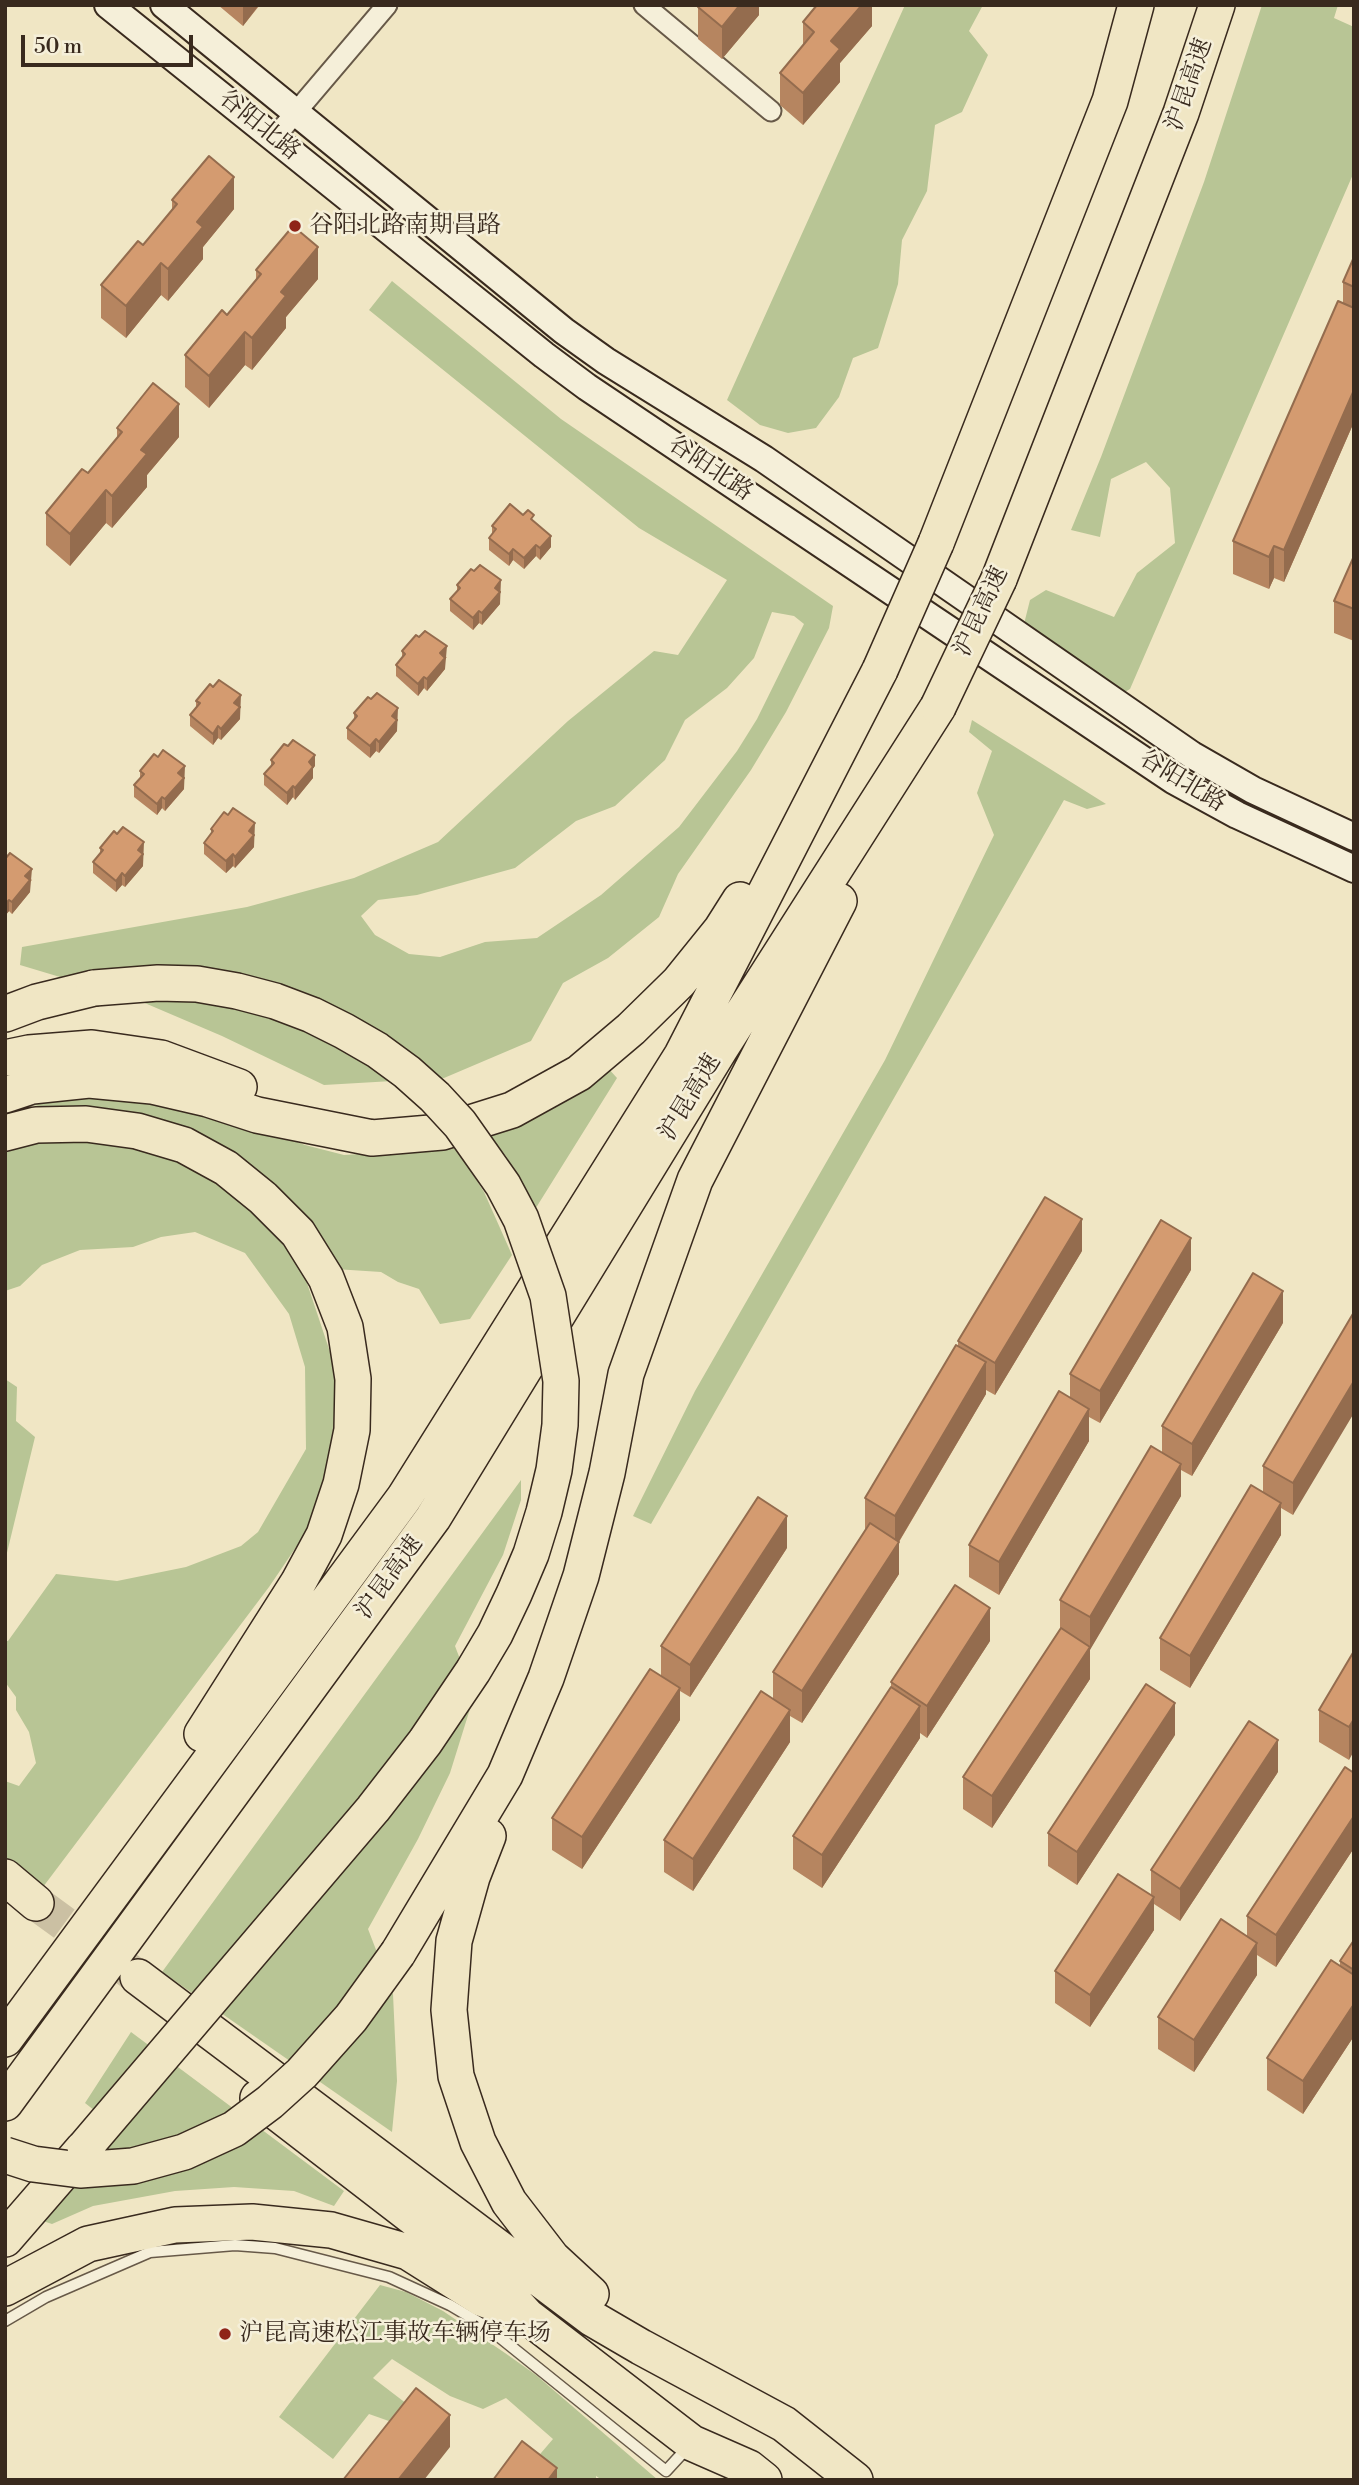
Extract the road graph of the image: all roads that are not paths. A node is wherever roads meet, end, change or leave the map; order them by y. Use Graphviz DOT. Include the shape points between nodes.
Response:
graph roads {
  1 [pos="108,5"];
  2 [pos="164,5"];
  3 [pos="387,5"];
  4 [pos="644,5"];
  5 [pos="1136,5"];
  6 [pos="1217,5"];
  7 [pos="771,111"];
  8 [pos="295,114"];
  9 [pos="274,138"];
  10 [pos="873,666"];
  11 [pos="938,707"];
  12 [pos="1354,838"];
  13 [pos="1354,869"];
  14 [pos="5,1014"];
  15 [pos="5,1058"];
  16 [pos="5,1095"];
  17 [pos="310,1125"];
  18 [pos="5,1133"];
  19 [pos="505,1775"];
  20 [pos="5,1877"];
  21 [pos="22,1909"];
  22 [pos="5,2027"];
  23 [pos="5,2039"];
  24 [pos="5,2103"];
  25 [pos="5,2155"];
  26 [pos="5,2239"];
  27 [pos="5,2287"];
  28 [pos="527,2316"];
  29 [pos="5,2321"];
  30 [pos="640,2347"];
  31 [pos="691,2443"];
  32 [pos="764,2480"];
  33 [pos="855,2480"];
  1 -- 9 [label="main road, 谷阳北路"];
  2 -- 8 [label="main road, 谷阳北路"];
  3 -- 8 [label="street"];
  4 -- 7 [label="street"];
  5 -- 10 [label="highway, 沪昆高速, bridge" via="1110,101 930,540"];
  6 -- 11 [label="highway, 沪昆高速, bridge" via="1181,113 999,579"];
  8 -- 9 [label="street"];
  8 -- 12 [label="main road, 谷阳北路" via="606,362 764,460 1192,755 1252,790"];
  9 -- 13 [label="main road, 谷阳北路" via="598,394 1173,780"];
  10 -- 17 [label="highway" via="721,930 679,982 589,1065 512,1110 442,1132 372,1138"];
  10 -- 23 [label="highway, 沪昆高速" via="681,1055 404,1498"];
  11 -- 19 [label="highway" via="695,1180 626,1374 581,1576 546,1678"];
  11 -- 24 [label="highway, 沪昆高速" via="720,1049 433,1518"];
  14 -- 26 [label="highway, bridge" via="94,988 197,984 275,1001 377,1050 435,1097 503,1185 521,1219 548,1296 561,1381 556,1459 544,1512 514,1594 473,1671 373,1809"];
  15 -- 17 [label="highway" via="92,1048 161,1058 267,1098"];
  16 -- 17 [label="highway" via="32,1086 102,1081 152,1086"];
  18 -- 22 [label="highway" via="36,1125 86,1124 137,1131 184,1145 226,1168 298,1233 319,1267 345,1327 353,1379 352,1430 324,1535 233,1687"];
  19 -- 25 [label="highway, bridge" via="398,1953 351,2018 270,2102 234,2129 184,2152 133,2166 80,2170"];
  19 -- 30 [label="highway" via="497,1814 471,1877 454,1941 449,2010 456,2076 478,2142 509,2202 552,2258"];
  20 -- 21 [label="highway"];
  27 -- 28 [label="highway" via="88,2244 176,2225 252,2222 331,2230 408,2252 481,2298"];
  28 -- 30 [label="highway" via="493,2279 132,1986 593,2319"];
  28 -- 31 [label="highway"];
  29 -- 31 [label="lane" via="68,2287 150,2252 235,2245 275,2248 389,2277 450,2305 487,2327 666,2471"];
  30 -- 33 [label="highway" via="784,2424"];
  31 -- 32 [label="highway" via="749,2468"];
}
